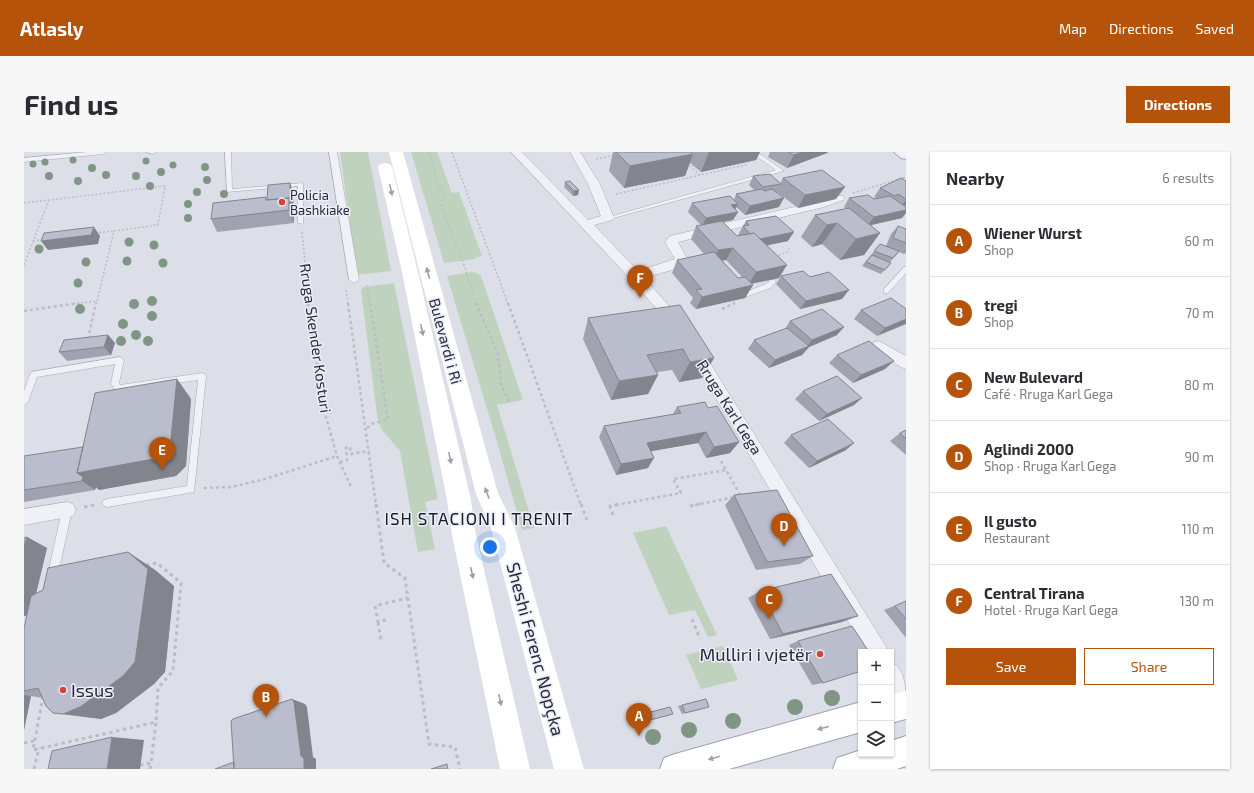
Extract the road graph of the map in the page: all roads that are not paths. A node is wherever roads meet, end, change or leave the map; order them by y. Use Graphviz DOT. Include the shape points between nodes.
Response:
graph roads {
  1 [pos="103,152"];
  2 [pos="149,152"];
  3 [pos="153,152"];
  4 [pos="228,152"];
  5 [pos="333,152"];
  6 [pos="382,152"];
  7 [pos="396,152"];
  8 [pos="516,152"];
  9 [pos="753,152"];
  10 [pos="901,152"];
  11 [pos="906,155"];
  12 [pos="577,157"];
  13 [pos="24,160"];
  14 [pos="839,198"];
  15 [pos="608,218"];
  16 [pos="302,223"];
  17 [pos="585,224"];
  18 [pos="906,269"];
  19 [pos="636,276"];
  20 [pos="354,280"];
  21 [pos="773,282"];
  22 [pos="735,287"];
  23 [pos="886,291"];
  24 [pos="879,346"];
  25 [pos="906,362"];
  26 [pos="24,402"];
  27 [pos="107,503"];
  28 [pos="67,510"];
  29 [pos="24,517"];
  30 [pos="503,528"];
  31 [pos="53,574"];
  32 [pos="876,649"];
  33 [pos="894,678"];
  34 [pos="906,696"];
  35 [pos="906,705"];
  36 [pos="894,708"];
  37 [pos="858,718"];
  38 [pos="906,751"];
  39 [pos="515,769"];
  40 [pos="569,769"];
  41 [pos="675,769"];
  42 [pos="848,769"];
  1 -- 13 [label="lane"];
  2 -- 3 [label="lane"];
  4 -- 16 [label="lane" via="229,191 301,184"];
  5 -- 20 [label="street"];
  6 -- 39 [label="main road, Bulevardi i Ri, one-way" via="412,280"];
  30 -- 7 [label="main road, Bulevardi i Ri, one-way" via="487,494"];
  8 -- 17 [label="street, Rruga Karl Gega"];
  9 -- 15 [label="lane" via="781,171"];
  10 -- 11 [label="street"];
  12 -- 15 [label="street"];
  14 -- 19 [label="street" via="820,205 674,239 671,242 685,261"];
  15 -- 17 [label="street"];
  17 -- 19 [label="street, Rruga Karl Gega"];
  18 -- 23 [label="lane"];
  19 -- 32 [label="street, Rruga Karl Gega" via="683,332"];
  21 -- 22 [label="lane" via="744,295"];
  24 -- 25 [label="street"];
  26 -- 27 [label="lane" via="34,374 120,360 116,383 118,388 202,376 191,489"];
  28 -- 29 [label="street"];
  28 -- 31 [label="lane"];
  30 -- 40 [label="main road, Sheshi Ferenc Nopçka"];
  33 -- 34 [label="street"];
  35 -- 36 [label="main road"];
  37 -- 41 [label="main road, one-way"];
  38 -- 42 [label="main road"];
}
